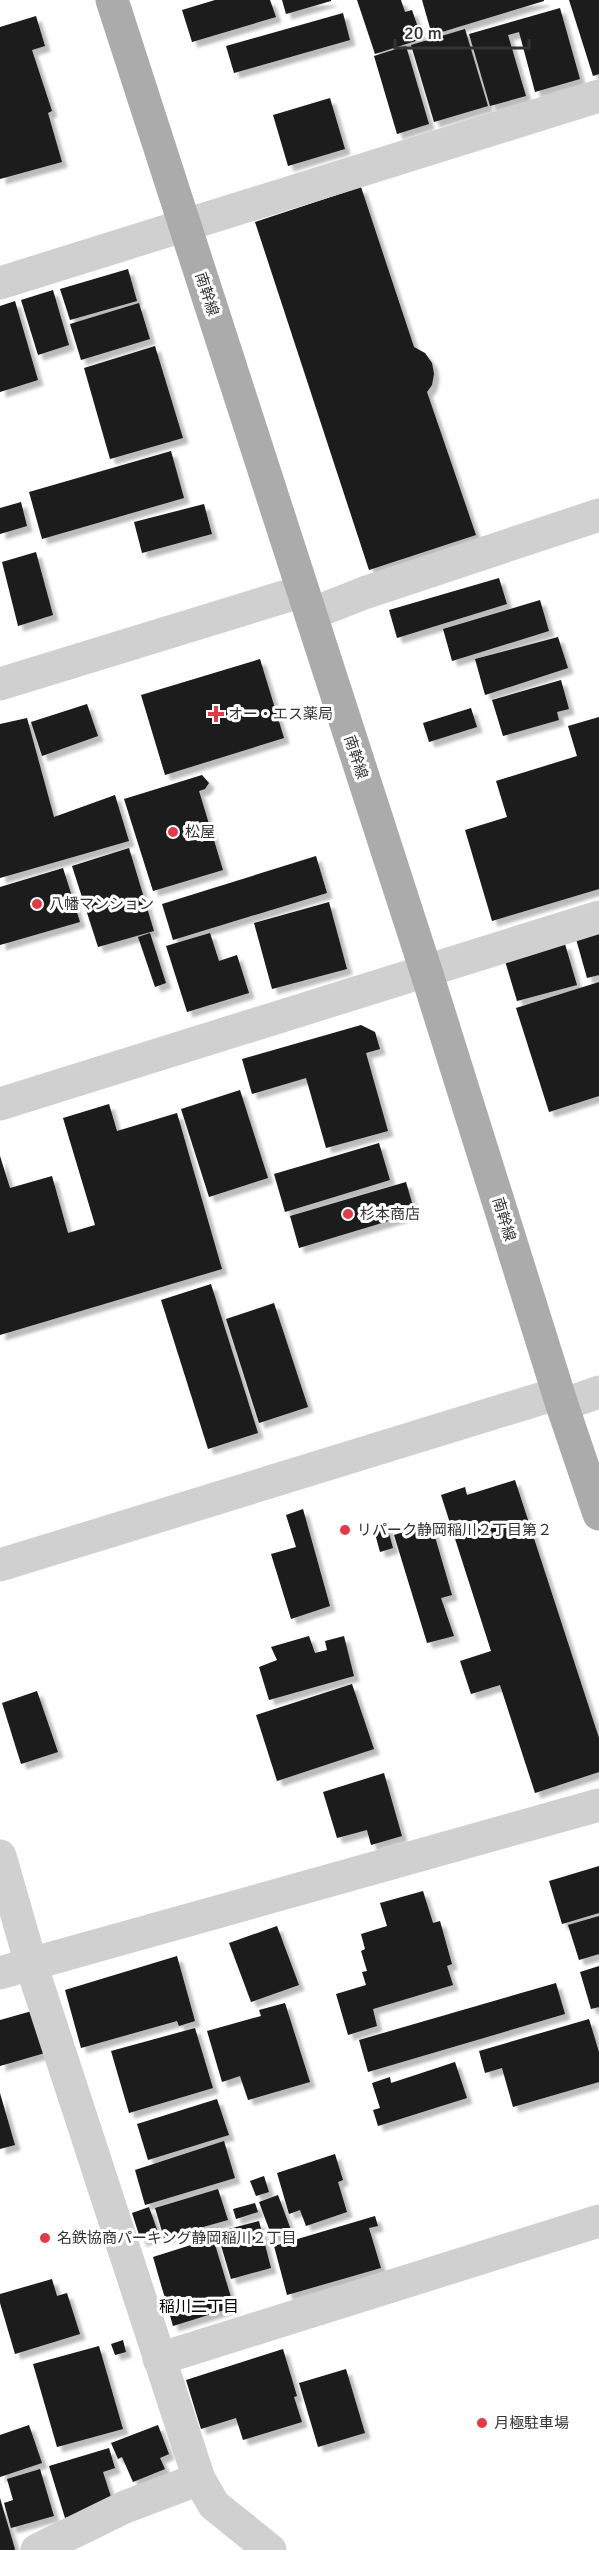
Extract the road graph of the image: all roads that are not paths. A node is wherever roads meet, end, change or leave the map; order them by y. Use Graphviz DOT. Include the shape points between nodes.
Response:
graph roads {
  1 [pos="112,0"];
  2 [pos="599,96"];
  3 [pos="185,227"];
  4 [pos="0,283"];
  5 [pos="599,515"];
  6 [pos="307,603"];
  7 [pos="0,684"];
  8 [pos="599,917"];
  9 [pos="426,971"];
  10 [pos="0,1104"];
  11 [pos="599,1392"];
  12 [pos="560,1399"];
  13 [pos="599,1514"];
  14 [pos="0,1565"];
  15 [pos="599,1804"];
  16 [pos="0,1856"];
  17 [pos="31,1964"];
  18 [pos="0,1973"];
  19 [pos="599,2221"];
  20 [pos="159,2359"];
  21 [pos="199,2479"];
  22 [pos="38,2550"];
  23 [pos="270,2550"];
  1 -- 3 [label="main road, 南幹線"];
  2 -- 3 [label="street"];
  3 -- 4 [label="street"];
  3 -- 6 [label="main road, 南幹線"];
  5 -- 6 [label="street" via="363,593"];
  6 -- 7 [label="street"];
  6 -- 9 [label="main road, 南幹線"];
  8 -- 9 [label="street"];
  9 -- 10 [label="street"];
  9 -- 12 [label="main road, 南幹線"];
  11 -- 12 [label="street"];
  12 -- 13 [label="main road, 南幹線"];
  12 -- 14 [label="street"];
  15 -- 17 [label="street"];
  16 -- 17 [label="street"];
  17 -- 18 [label="street"];
  17 -- 20 [label="street"];
  19 -- 20 [label="street"];
  20 -- 21 [label="street"];
  21 -- 22 [label="street" via="125,2507"];
  21 -- 23 [label="street" via="214,2505"];
}
